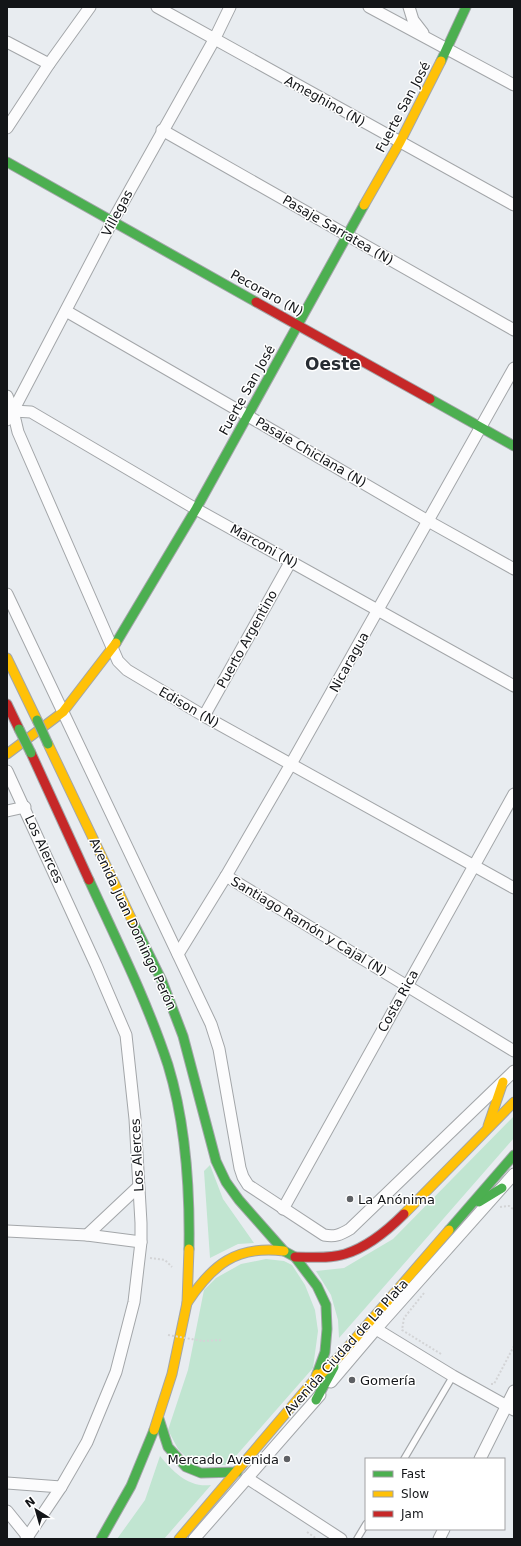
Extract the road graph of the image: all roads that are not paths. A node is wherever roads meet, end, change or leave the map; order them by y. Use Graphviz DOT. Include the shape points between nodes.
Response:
graph roads {
  1 [pos="90,7"];
  2 [pos="157,7"];
  3 [pos="230,7"];
  4 [pos="369,7"];
  5 [pos="409,7"];
  6 [pos="466,7"];
  7 [pos="214,40"];
  8 [pos="7,42"];
  9 [pos="447,49"];
  10 [pos="49,64"];
  11 [pos="514,86"];
  12 [pos="7,128"];
  13 [pos="162,130"];
  14 [pos="400,142"];
  15 [pos="7,162"];
  16 [pos="514,205"];
  17 [pos="112,222"];
  18 [pos="346,235"];
  19 [pos="66,312"];
  20 [pos="298,325"];
  21 [pos="514,330"];
  22 [pos="514,368"];
  23 [pos="7,396"];
  24 [pos="14,411"];
  25 [pos="248,416"];
  26 [pos="7,420"];
  27 [pos="481,428"];
  28 [pos="514,446"];
  29 [pos="196,509"];
  30 [pos="428,521"];
  31 [pos="291,561"];
  32 [pos="514,569"];
  33 [pos="7,594"];
  34 [pos="378,611"];
  35 [pos="113,648"];
  36 [pos="7,658"];
  37 [pos="514,686"];
  38 [pos="7,704"];
  39 [pos="63,712"];
  40 [pos="204,716"];
  41 [pos="7,754"];
  42 [pos="291,764"];
  43 [pos="7,771"];
  44 [pos="514,794"];
  45 [pos="25,808"];
  46 [pos="7,811"];
  47 [pos="474,864"];
  48 [pos="226,876"];
  49 [pos="514,888"];
  50 [pos="178,954"];
  51 [pos="407,986"];
  52 [pos="514,1051"];
  53 [pos="514,1071"];
  54 [pos="503,1082"];
  55 [pos="514,1102"];
  56 [pos="487,1130"];
  57 [pos="514,1155"];
  58 [pos="514,1174"];
  59 [pos="138,1187"];
  60 [pos="502,1188"];
  61 [pos="514,1190"];
  62 [pos="283,1209"];
  63 [pos="466,1210"];
  64 [pos="7,1231"];
  65 [pos="87,1235"];
  66 [pos="141,1242"];
  67 [pos="284,1251"];
  68 [pos="295,1257"];
  69 [pos="187,1303"];
  70 [pos="376,1329"];
  71 [pos="341,1355"];
  72 [pos="453,1376"];
  73 [pos="315,1379"];
  74 [pos="514,1391"];
  75 [pos="316,1400"];
  76 [pos="510,1408"];
  77 [pos="159,1419"];
  78 [pos="405,1458"];
  79 [pos="481,1458"];
  80 [pos="237,1472"];
  81 [pos="247,1478"];
  82 [pos="7,1483"];
  83 [pos="61,1487"];
  84 [pos="7,1511"];
  85 [pos="365,1526"];
  86 [pos="444,1530"];
  87 [pos="27,1538"];
  88 [pos="100,1539"];
  89 [pos="179,1539"];
  90 [pos="194,1539"];
  91 [pos="341,1539"];
  92 [pos="357,1539"];
  93 [pos="439,1539"];
  1 -- 10 [label="street"];
  2 -- 7 [label="street, Ameghino (N)"];
  3 -- 7 [label="street, Villegas"];
  4 -- 9 [label="street"];
  5 -- 9 [label="street" via="413,20 421,32"];
  6 -- 9 [label="main road, Fuerte San José"];
  7 -- 13 [label="street, Villegas"];
  7 -- 14 [label="street, Ameghino (N)"];
  8 -- 10 [label="street"];
  9 -- 11 [label="street"];
  9 -- 14 [label="main road, Fuerte San José"];
  10 -- 12 [label="street"];
  13 -- 17 [label="street, Villegas"];
  13 -- 18 [label="street, Pasaje Sarratea (N)"];
  14 -- 16 [label="street, Ameghino (N)"];
  14 -- 18 [label="main road, Fuerte San José"];
  15 -- 17 [label="main road, Pecoraro (N)"];
  17 -- 19 [label="street, Villegas"];
  17 -- 20 [label="main road, Pecoraro (N)"];
  18 -- 20 [label="main road, Fuerte San José"];
  18 -- 21 [label="street, Pasaje Sarratea (N)"];
  19 -- 24 [label="street, Villegas"];
  19 -- 25 [label="street, Pasaje Chiclana (N)"];
  20 -- 25 [label="main road, Fuerte San José"];
  20 -- 27 [label="main road, Pecoraro (N)"];
  22 -- 27 [label="street, Nicaragua"];
  23 -- 24 [label="street, Edison (N)"];
  24 -- 26 [label="street, Villegas"];
  24 -- 29 [label="street, Marconi (N)" via="31,412"];
  24 -- 35 [label="street, Edison (N)" via="18,432"];
  25 -- 29 [label="main road, Fuerte San José"];
  25 -- 30 [label="street, Pasaje Chiclana (N)"];
  27 -- 28 [label="main road, Pecoraro (N)"];
  27 -- 30 [label="street, Nicaragua"];
  29 -- 31 [label="street, Marconi (N)"];
  29 -- 35 [label="main road, Fuerte San José"];
  30 -- 32 [label="street, Pasaje Chiclana (N)"];
  30 -- 34 [label="street, Nicaragua"];
  31 -- 34 [label="street, Marconi (N)"];
  31 -- 40 [label="street, Puerto Argentino"];
  33 -- 39 [label="street, Avenida Juan Domingo Perón"];
  34 -- 37 [label="street, Marconi (N)"];
  34 -- 42 [label="street, Nicaragua"];
  35 -- 39 [label="main road, Fuerte San José"];
  35 -- 40 [label="street, Edison (N)" via="118,661 127,670"];
  36 -- 67 [label="main road, Avenida Juan Domingo Perón, bridge" via="162,981 183,1036 216,1161 226,1182 239,1200"];
  38 -- 69 [label="main road, Avenida Juan Domingo Perón, bridge" via="147,1008 168,1066 181,1122 188,1183"];
  39 -- 41 [label="main road, Fuerte San José"];
  39 -- 50 [label="street, Avenida Juan Domingo Perón"];
  40 -- 42 [label="street, Edison (N)"];
  42 -- 47 [label="street, Edison (N)"];
  42 -- 48 [label="street, Nicaragua"];
  43 -- 45 [label="street, Los Alerces"];
  44 -- 47 [label="street, Costa Rica"];
  45 -- 46 [label="street"];
  45 -- 59 [label="street, Los Alerces" via="126,1035 135,1119"];
  47 -- 49 [label="street, Edison (N)"];
  47 -- 51 [label="street, Costa Rica"];
  48 -- 50 [label="street, Nicaragua"];
  48 -- 51 [label="street, Santiago Ramón y Cajal (N)"];
  50 -- 62 [label="street, Avenida Juan Domingo Perón" via="211,1024 219,1049 243,1177 254,1189"];
  51 -- 52 [label="street, Santiago Ramón y Cajal (N)"];
  51 -- 62 [label="street, Costa Rica"];
  53 -- 54 [label="street"];
  54 -- 56 [label="main road"];
  54 -- 62 [label="street, Avenida Juan Domingo Perón" via="350,1229 333,1237 324,1235"];
  55 -- 56 [label="main road"];
  56 -- 68 [label="main road" via="387,1231 345,1254 318,1258"];
  57 -- 63 [label="main road, Avenida Ciudad de La Plata"];
  58 -- 60 [label="street, Avenida Ciudad de La Plata"];
  59 -- 65 [label="street"];
  59 -- 66 [label="street, Los Alerces"];
  60 -- 61 [label="street"];
  60 -- 63 [label="main road"];
  60 -- 70 [label="street, Avenida Ciudad de La Plata"];
  63 -- 71 [label="main road, Avenida Ciudad de La Plata"];
  64 -- 65 [label="street"];
  65 -- 66 [label="street"];
  66 -- 83 [label="street, Los Alerces" via="134,1302 116,1372 87,1442"];
  67 -- 68 [label="main road, Avenida Juan Domingo Perón"];
  67 -- 69 [label="main road" via="257,1249 221,1262 204,1277"];
  68 -- 73 [label="main road, Avenida Juan Domingo Perón" via="317,1286 326,1305 325,1352"];
  69 -- 77 [label="main road" via="172,1374"];
  70 -- 72 [label="street"];
  70 -- 75 [label="street, Avenida Ciudad de La Plata"];
  71 -- 73 [label="main road, Avenida Ciudad de La Plata"];
  71 -- 75 [label="main road"];
  72 -- 76 [label="street"];
  72 -- 78 [label="lane"];
  73 -- 80 [label="main road, Avenida Ciudad de La Plata"];
  74 -- 76 [label="street"];
  75 -- 81 [label="street, Avenida Ciudad de La Plata"];
  76 -- 79 [label="street"];
  77 -- 80 [label="main road" via="168,1447 186,1467 201,1473"];
  77 -- 88 [label="main road" via="131,1486"];
  80 -- 89 [label="main road, Avenida Ciudad de La Plata"];
  81 -- 90 [label="street, Avenida Ciudad de La Plata"];
  81 -- 91 [label="street"];
  82 -- 83 [label="street"];
  83 -- 87 [label="street, Los Alerces"];
  84 -- 87 [label="street"];
  85 -- 92 [label="lane"];
  86 -- 93 [label="street"];
}
